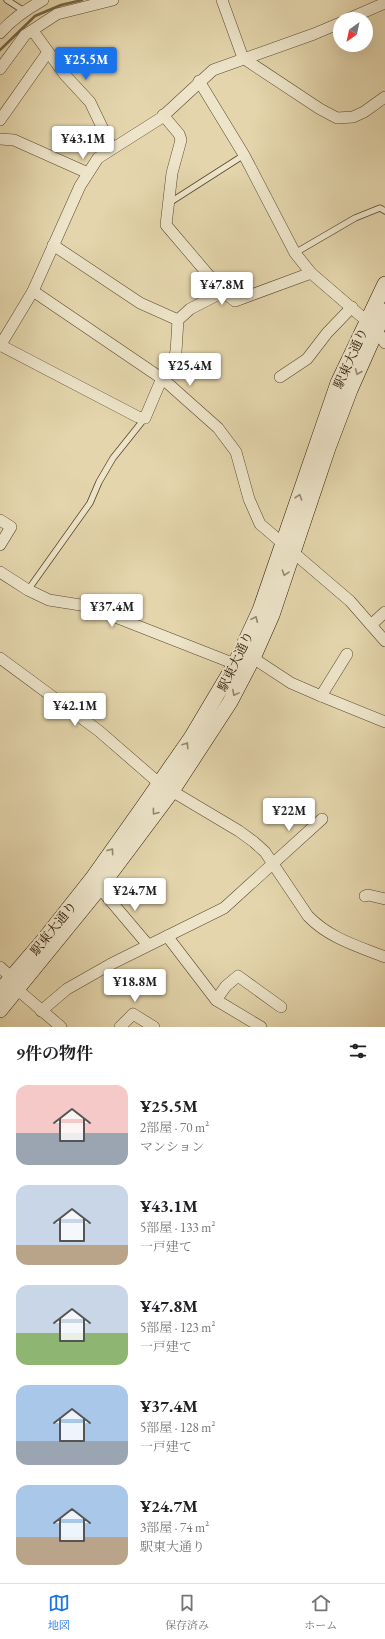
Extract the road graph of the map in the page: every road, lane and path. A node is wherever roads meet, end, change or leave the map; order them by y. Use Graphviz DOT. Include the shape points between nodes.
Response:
graph roads {
  1 [pos="7,0"];
  2 [pos="44,0"];
  3 [pos="113,0"];
  4 [pos="222,0"];
  5 [pos="385,3"];
  6 [pos="24,11"];
  7 [pos="364,12"];
  8 [pos="333,26"];
  9 [pos="33,31"];
  10 [pos="0,34"];
  11 [pos="48,52"];
  12 [pos="243,58"];
  13 [pos="0,69"];
  14 [pos="200,81"];
  15 [pos="385,97"];
  16 [pos="163,115"];
  17 [pos="0,120"];
  18 [pos="0,139"];
  19 [pos="112,148"];
  20 [pos="244,155"];
  21 [pos="88,173"];
  22 [pos="169,203"];
  23 [pos="385,211"];
  24 [pos="53,245"];
  25 [pos="295,253"];
  26 [pos="311,273"];
  27 [pos="385,284"];
  28 [pos="33,291"];
  29 [pos="222,292"];
  30 [pos="352,307"];
  31 [pos="385,311"];
  32 [pos="178,320"];
  33 [pos="372,325"];
  34 [pos="385,343"];
  35 [pos="0,346"];
  36 [pos="280,377"];
  37 [pos="163,379"];
  38 [pos="146,418"];
  39 [pos="0,520"];
  40 [pos="0,545"];
  41 [pos="288,548"];
  42 [pos="0,572"];
  43 [pos="28,590"];
  44 [pos="385,612"];
  45 [pos="371,625"];
  46 [pos="385,641"];
  47 [pos="347,654"];
  48 [pos="0,658"];
  49 [pos="253,658"];
  50 [pos="236,664"];
  51 [pos="321,696"];
  52 [pos="385,722"];
  53 [pos="166,787"];
  54 [pos="322,819"];
  55 [pos="272,863"];
  56 [pos="104,893"];
  57 [pos="365,896"];
  58 [pos="385,899"];
  59 [pos="167,936"];
  60 [pos="148,945"];
  61 [pos="385,958"];
  62 [pos="0,967"];
  63 [pos="15,984"];
  64 [pos="0,991"];
  65 [pos="216,1000"];
  66 [pos="281,1007"];
  67 [pos="0,1010"];
  68 [pos="41,1011"];
  69 [pos="61,1027"];
  70 [pos="120,1027"];
  71 [pos="154,1027"];
  72 [pos="261,1027"];
  1 -- 6 [label="lane"];
  2 -- 6 [label="street"];
  3 -- 9 [label="street" via="57,14"];
  4 -- 12 [label="street"];
  5 -- 7 [label="street"];
  6 -- 10 [label="street"];
  8 -- 12 [label="street"];
  9 -- 11 [label="street"];
  9 -- 13 [label="street" via="25,35"];
  11 -- 17 [label="street"];
  11 -- 19 [label="street" via="64,75 90,102"];
  12 -- 14 [label="street" via="213,70"];
  12 -- 15 [label="street" via="337,118 354,117"];
  14 -- 16 [label="street"];
  14 -- 20 [label="street"];
  16 -- 19 [label="street"];
  16 -- 22 [label="street" via="179,134 180,140 172,173"];
  18 -- 21 [label="street" via="14,140"];
  19 -- 21 [label="street" via="98,158"];
  20 -- 22 [label="lane"];
  20 -- 25 [label="street"];
  21 -- 24 [label="street"];
  22 -- 29 [label="street" via="166,225"];
  23 -- 25 [label="lane" via="380,208 355,218"];
  24 -- 28 [label="street"];
  24 -- 32 [label="street" via="140,303"];
  25 -- 26 [label="street"];
  26 -- 29 [label="street" via="234,301"];
  26 -- 30 [label="street"];
  27 -- 33 [label="street, 駅東大通り"];
  28 -- 35 [label="street"];
  28 -- 37 [label="street"];
  29 -- 32 [label="street" via="190,309"];
  30 -- 33 [label="street"];
  30 -- 36 [label="street" via="307,359"];
  31 -- 33 [label="street, 駅東大通り"];
  32 -- 37 [label="street" via="176,352"];
  33 -- 34 [label="street"];
  33 -- 41 [label="street, 駅東大通り" via="350,390"];
  35 -- 38 [label="street" via="138,417"];
  37 -- 38 [label="street"];
  37 -- 41 [label="street" via="218,428 236,452 249,499 260,524"];
  38 -- 43 [label="lane" via="114,458 98,482 90,503"];
  39 -- 40 [label="street" via="11,527"];
  41 -- 45 [label="street" via="350,601"];
  41 -- 49 [label="street, 駅東大通り, one-way" via="272,615"];
  50 -- 41 [label="street, 駅東大通り, one-way"];
  42 -- 43 [label="street"];
  43 -- 50 [label="street" via="49,600 87,606"];
  44 -- 45 [label="street"];
  45 -- 46 [label="street"];
  47 -- 51 [label="street"];
  48 -- 53 [label="street" via="99,731"];
  49 -- 51 [label="street" via="292,683"];
  49 -- 53 [label="street, 駅東大通り, one-way" via="230,702"];
  53 -- 50 [label="street, 駅東大通り, one-way"];
  51 -- 52 [label="street"];
  53 -- 55 [label="street" via="244,835 265,852"];
  53 -- 63 [label="street, 駅東大通り" via="101,886"];
  54 -- 55 [label="street"];
  55 -- 59 [label="street" via="224,908"];
  55 -- 61 [label="street" via="316,924 328,934"];
  56 -- 60 [label="street"];
  57 -- 58 [label="street" via="368,894"];
  59 -- 60 [label="street"];
  59 -- 65 [label="street"];
  60 -- 68 [label="street" via="67,989"];
  62 -- 63 [label="street"];
  63 -- 64 [label="street, 駅東大通り"];
  63 -- 67 [label="street, 駅東大通り"];
  63 -- 68 [label="street"];
  65 -- 66 [label="street" via="226,986 238,976"];
  65 -- 72 [label="street"];
  68 -- 69 [label="street"];
  70 -- 71 [label="street" via="133,1014"];
}
